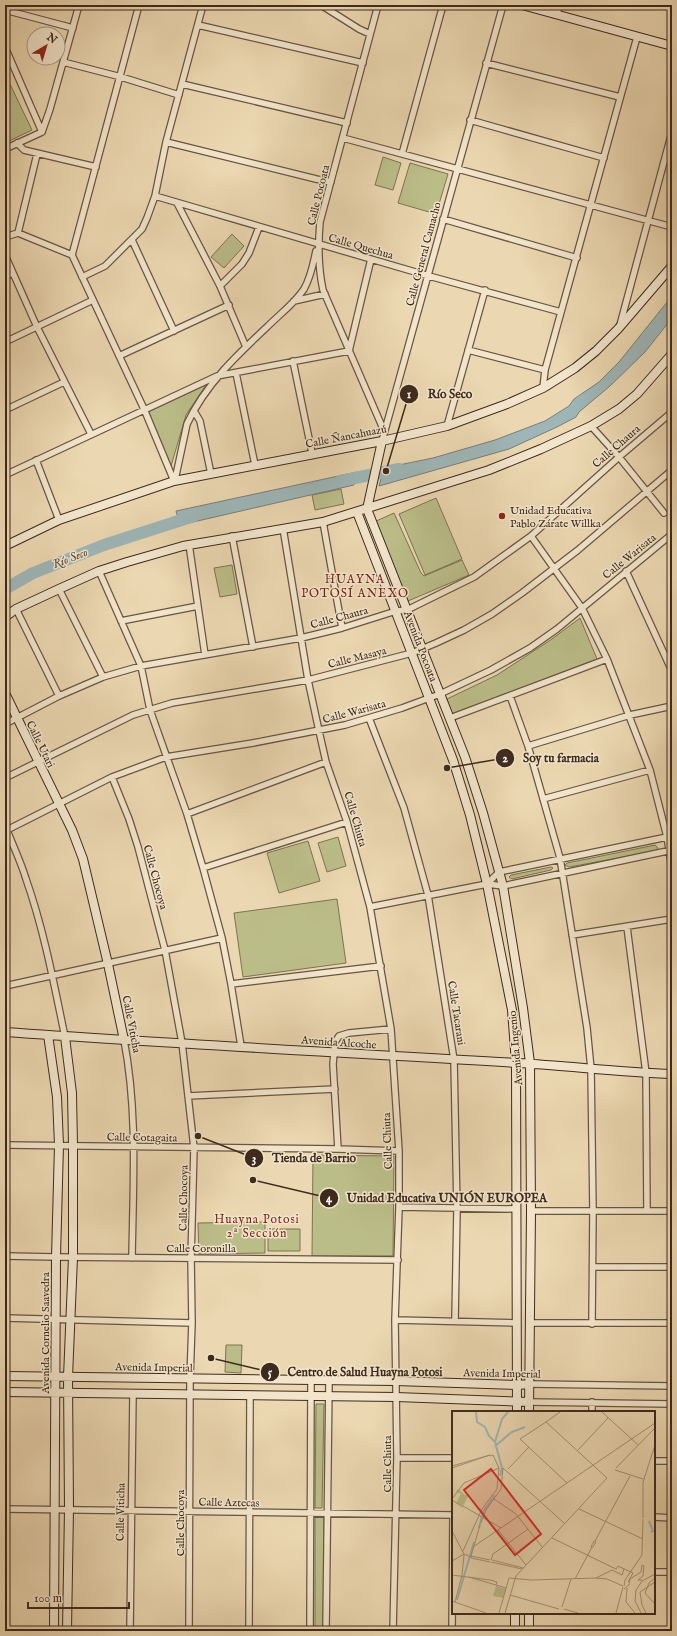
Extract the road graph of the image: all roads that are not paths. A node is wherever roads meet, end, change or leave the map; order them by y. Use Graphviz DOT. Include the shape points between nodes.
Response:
graph roads {
  1 [pos="79,5"];
  2 [pos="139,5"];
  3 [pos="203,5"];
  4 [pos="321,5"];
  5 [pos="378,5"];
  6 [pos="443,5"];
  7 [pos="503,5"];
  8 [pos="522,5"];
  9 [pos="560,5"];
  10 [pos="5,10"];
  11 [pos="556,15"];
  12 [pos="198,25"];
  13 [pos="73,28"];
  14 [pos="370,34"];
  15 [pos="637,37"];
  16 [pos="672,46"];
  17 [pos="5,47"];
  18 [pos="66,52"];
  19 [pos="66,63"];
  20 [pos="363,63"];
  21 [pos="486,63"];
  22 [pos="62,66"];
  23 [pos="121,77"];
  24 [pos="182,84"];
  25 [pos="179,95"];
  26 [pos="620,97"];
  27 [pos="470,120"];
  28 [pos="347,123"];
  29 [pos="42,132"];
  30 [pos="672,132"];
  31 [pos="343,138"];
  32 [pos="166,142"];
  33 [pos="17,144"];
  34 [pos="5,149"];
  35 [pos="38,154"];
  36 [pos="402,154"];
  37 [pos="604,158"];
  38 [pos="96,167"];
  39 [pos="457,169"];
  40 [pos="331,182"];
  41 [pos="155,196"];
  42 [pos="177,203"];
  43 [pos="591,206"];
  44 [pos="444,219"];
  45 [pos="648,221"];
  46 [pos="259,227"];
  47 [pos="672,228"];
  48 [pos="18,233"];
  49 [pos="5,237"];
  50 [pos="132,240"];
  51 [pos="318,244"];
  52 [pos="5,254"];
  53 [pos="72,255"];
  54 [pos="576,258"];
  55 [pos="371,259"];
  56 [pos="672,266"];
  57 [pos="13,272"];
  58 [pos="5,276"];
  59 [pos="429,276"];
  60 [pos="82,277"];
  61 [pos="220,286"];
  62 [pos="485,290"];
  63 [pos="325,294"];
  64 [pos="93,300"];
  65 [pos="294,301"];
  66 [pos="229,305"];
  67 [pos="562,312"];
  68 [pos="37,327"];
  69 [pos="618,330"];
  70 [pos="174,331"];
  71 [pos="5,342"];
  72 [pos="246,347"];
  73 [pos="468,350"];
  74 [pos="349,351"];
  75 [pos="672,354"];
  76 [pos="119,356"];
  77 [pos="293,361"];
  78 [pos="545,370"];
  79 [pos="236,373"];
  80 [pos="217,376"];
  81 [pos="64,382"];
  82 [pos="543,388"];
  83 [pos="144,409"];
  84 [pos="5,410"];
  85 [pos="194,410"];
  86 [pos="672,412"];
  87 [pos="447,426"];
  88 [pos="591,426"];
  89 [pos="384,431"];
  90 [pos="91,434"];
  91 [pos="382,441"];
  92 [pos="312,453"];
  93 [pos="619,457"];
  94 [pos="36,460"];
  95 [pos="255,465"];
  96 [pos="672,470"];
  97 [pos="211,474"];
  98 [pos="5,475"];
  99 [pos="174,481"];
  100 [pos="647,491"];
  101 [pos="367,509"];
  102 [pos="357,512"];
  103 [pos="664,513"];
  104 [pos="59,520"];
  105 [pos="323,522"];
  106 [pos="283,528"];
  107 [pos="672,534"];
  108 [pos="232,536"];
  109 [pos="531,536"];
  110 [pos="188,544"];
  111 [pos="5,546"];
  112 [pos="554,568"];
  113 [pos="99,571"];
  114 [pos="626,571"];
  115 [pos="59,589"];
  116 [pos="198,606"];
  117 [pos="582,608"];
  118 [pos="16,609"];
  119 [pos="407,610"];
  120 [pos="396,611"];
  121 [pos="5,617"];
  122 [pos="121,621"];
  123 [pos="342,628"];
  124 [pos="301,638"];
  125 [pos="253,647"];
  126 [pos="422,649"];
  127 [pos="412,653"];
  128 [pos="205,655"];
  129 [pos="607,659"];
  130 [pos="141,666"];
  131 [pos="672,672"];
  132 [pos="103,677"];
  133 [pos="308,680"];
  134 [pos="5,693"];
  135 [pos="440,694"];
  136 [pos="59,696"];
  137 [pos="510,696"];
  138 [pos="430,698"];
  139 [pos="672,706"];
  140 [pos="150,710"];
  141 [pos="630,715"];
  142 [pos="17,718"];
  143 [pos="369,718"];
  144 [pos="450,718"];
  145 [pos="5,724"];
  146 [pos="319,730"];
  147 [pos="528,746"];
  148 [pos="166,757"];
  149 [pos="38,761"];
  150 [pos="326,762"];
  151 [pos="650,770"];
  152 [pos="112,777"];
  153 [pos="5,778"];
  154 [pos="543,799"];
  155 [pos="58,804"];
  156 [pos="186,814"];
  157 [pos="347,822"];
  158 [pos="6,831"];
  159 [pos="670,837"];
  160 [pos="671,851"];
  161 [pos="560,858"];
  162 [pos="672,867"];
  163 [pos="204,868"];
  164 [pos="499,872"];
  165 [pos="563,873"];
  166 [pos="487,884"];
  167 [pos="503,886"];
  168 [pos="428,895"];
  169 [pos="370,907"];
  170 [pos="672,919"];
  171 [pos="627,927"];
  172 [pos="572,935"];
  173 [pos="222,938"];
  174 [pos="165,950"];
  175 [pos="108,964"];
  176 [pos="381,966"];
  177 [pos="53,976"];
  178 [pos="231,984"];
  179 [pos="5,986"];
  180 [pos="391,1029"];
  181 [pos="5,1032"];
  182 [pos="48,1035"];
  183 [pos="65,1037"];
  184 [pos="124,1040"];
  185 [pos="182,1043"];
  186 [pos="241,1046"];
  187 [pos="334,1053"];
  188 [pos="393,1056"];
  189 [pos="454,1060"];
  190 [pos="516,1062"];
  191 [pos="530,1063"];
  192 [pos="592,1069"];
  193 [pos="646,1073"];
  194 [pos="672,1074"];
  195 [pos="335,1089"];
  196 [pos="188,1096"];
  197 [pos="5,1145"];
  198 [pos="59,1145"];
  199 [pos="73,1145"];
  200 [pos="134,1147"];
  201 [pos="194,1148"];
  202 [pos="338,1149"];
  203 [pos="399,1151"];
  204 [pos="399,1207"];
  205 [pos="456,1209"];
  206 [pos="517,1209"];
  207 [pos="532,1210"];
  208 [pos="593,1210"];
  209 [pos="647,1211"];
  210 [pos="672,1211"];
  211 [pos="5,1256"];
  212 [pos="72,1257"];
  213 [pos="56,1258"];
  214 [pos="132,1258"];
  215 [pos="191,1258"];
  216 [pos="398,1260"];
  217 [pos="593,1267"];
  218 [pos="672,1267"];
  219 [pos="5,1318"];
  220 [pos="56,1320"];
  221 [pos="70,1320"];
  222 [pos="395,1320"];
  223 [pos="455,1321"];
  224 [pos="192,1323"];
  225 [pos="516,1323"];
  226 [pos="530,1323"];
  227 [pos="592,1324"];
  228 [pos="672,1324"];
  229 [pos="5,1376"];
  230 [pos="55,1377"];
  231 [pos="68,1377"];
  232 [pos="190,1378"];
  233 [pos="311,1381"];
  234 [pos="329,1381"];
  235 [pos="395,1381"];
  236 [pos="530,1384"];
  237 [pos="517,1385"];
  238 [pos="672,1386"];
  239 [pos="5,1392"];
  240 [pos="55,1393"];
  241 [pos="69,1393"];
  242 [pos="132,1393"];
  243 [pos="190,1394"];
  244 [pos="250,1395"];
  245 [pos="311,1396"];
  246 [pos="329,1396"];
  247 [pos="396,1397"];
  248 [pos="516,1401"];
  249 [pos="530,1402"];
  250 [pos="592,1402"];
  251 [pos="672,1404"];
  252 [pos="517,1411"];
  253 [pos="530,1411"];
  254 [pos="592,1411"];
  255 [pos="398,1458"];
  256 [pos="452,1458"];
  257 [pos="655,1461"];
  258 [pos="672,1461"];
  259 [pos="5,1509"];
  260 [pos="55,1509"];
  261 [pos="69,1509"];
  262 [pos="131,1511"];
  263 [pos="190,1511"];
  264 [pos="250,1512"];
  265 [pos="328,1512"];
  266 [pos="311,1513"];
  267 [pos="396,1513"];
  268 [pos="452,1516"];
  269 [pos="655,1517"];
  270 [pos="672,1518"];
  271 [pos="655,1572"];
  272 [pos="672,1572"];
  273 [pos="452,1614"];
  274 [pos="515,1614"];
  275 [pos="529,1614"];
  276 [pos="529,1630"];
  277 [pos="54,1631"];
  278 [pos="67,1631"];
  279 [pos="130,1631"];
  280 [pos="189,1631"];
  281 [pos="249,1631"];
  282 [pos="310,1631"];
  283 [pos="326,1631"];
  284 [pos="394,1631"];
  285 [pos="452,1631"];
  286 [pos="515,1631"];
  287 [pos="660,1631"];
  1 -- 13 [label="street"];
  2 -- 23 [label="street"];
  3 -- 12 [label="street"];
  4 -- 14 [label="street"];
  5 -- 14 [label="street, Calle Pocoata"];
  6 -- 36 [label="street"];
  7 -- 21 [label="street, Calle General Camacho"];
  8 -- 11 [label="street"];
  9 -- 11 [label="street"];
  10 -- 13 [label="street"];
  11 -- 15 [label="street"];
  12 -- 20 [label="street"];
  12 -- 24 [label="street"];
  13 -- 18 [label="street"];
  14 -- 20 [label="street, Calle Pocoata"];
  15 -- 16 [label="street"];
  15 -- 26 [label="street"];
  17 -- 29 [label="street"];
  19 -- 23 [label="street"];
  20 -- 28 [label="street, Calle Pocoata"];
  21 -- 26 [label="street"];
  21 -- 27 [label="street, Calle General Camacho"];
  22 -- 29 [label="street"];
  23 -- 25 [label="street"];
  23 -- 38 [label="street"];
  24 -- 25 [label="street"];
  24 -- 28 [label="street"];
  25 -- 32 [label="street"];
  26 -- 37 [label="street"];
  27 -- 37 [label="street"];
  27 -- 39 [label="street, Calle General Camacho"];
  28 -- 31 [label="street, Calle Pocoata"];
  29 -- 33 [label="street"];
  30 -- 45 [label="street"];
  31 -- 36 [label="street"];
  31 -- 40 [label="street, Calle Pocoata"];
  32 -- 40 [label="street"];
  32 -- 41 [label="street"];
  33 -- 34 [label="street"];
  33 -- 35 [label="street" via="24,150"];
  35 -- 38 [label="street"];
  35 -- 48 [label="street"];
  36 -- 39 [label="street"];
  37 -- 43 [label="street"];
  38 -- 53 [label="street"];
  39 -- 43 [label="street"];
  39 -- 44 [label="street, Calle General Camacho"];
  40 -- 51 [label="street, Calle Pocoata" via="320,222"];
  41 -- 42 [label="street, Calle Quechua"];
  41 -- 50 [label="street" via="142,229"];
  42 -- 46 [label="street, Calle Quechua"];
  42 -- 61 [label="street"];
  43 -- 45 [label="street"];
  43 -- 54 [label="street"];
  44 -- 54 [label="street"];
  44 -- 59 [label="street, Calle General Camacho"];
  45 -- 47 [label="street"];
  45 -- 69 [label="street"];
  46 -- 51 [label="street, Calle Quechua"];
  46 -- 61 [label="street" via="242,264"];
  48 -- 49 [label="street"];
  48 -- 53 [label="street"];
  50 -- 60 [label="street" via="105,266"];
  50 -- 70 [label="street"];
  51 -- 55 [label="street, Calle Quechua"];
  51 -- 63 [label="street, Calle Pocoata" via="319,273"];
  51 -- 65 [label="street" via="311,273"];
  52 -- 57 [label="street"];
  53 -- 60 [label="street"];
  54 -- 67 [label="street"];
  55 -- 59 [label="street, Calle Quechua"];
  55 -- 74 [label="street"];
  56 -- 69 [label="street, Calle Ñancahuazú"];
  57 -- 58 [label="street"];
  57 -- 68 [label="street"];
  59 -- 62 [label="street, Calle Quechua"];
  59 -- 89 [label="street, Calle General Camacho"];
  60 -- 64 [label="street"];
  61 -- 66 [label="street"];
  62 -- 67 [label="street, Calle Quechua"];
  62 -- 73 [label="street"];
  63 -- 65 [label="street"];
  63 -- 74 [label="street, Calle Pocoata"];
  64 -- 68 [label="street"];
  64 -- 76 [label="street"];
  65 -- 72 [label="street"];
  66 -- 70 [label="street"];
  66 -- 72 [label="street"];
  67 -- 78 [label="street"];
  68 -- 71 [label="street"];
  68 -- 81 [label="street"];
  69 -- 82 [label="street, Calle Ñancahuazú" via="575,368"];
  70 -- 76 [label="street"];
  72 -- 80 [label="street"];
  73 -- 78 [label="street"];
  73 -- 87 [label="street"];
  74 -- 77 [label="street"];
  74 -- 89 [label="street, Calle Pocoata"];
  75 -- 88 [label="street" via="637,394 619,409"];
  76 -- 83 [label="street"];
  77 -- 79 [label="street"];
  77 -- 92 [label="street"];
  78 -- 82 [label="street"];
  79 -- 80 [label="street"];
  79 -- 95 [label="street"];
  80 -- 83 [label="street"];
  80 -- 85 [label="street"];
  81 -- 84 [label="street"];
  81 -- 90 [label="street"];
  82 -- 87 [label="street, Calle Ñancahuazú"];
  83 -- 90 [label="street"];
  83 -- 99 [label="street"];
  85 -- 97 [label="street" via="200,421"];
  85 -- 99 [label="street" via="187,424"];
  86 -- 93 [label="street, Calle Chaura"];
  87 -- 91 [label="street, Calle Ñancahuazú"];
  88 -- 93 [label="street"];
  88 -- 101 [label="street" via="489,470"];
  89 -- 91 [label="street, Calle General Camacho"];
  90 -- 94 [label="street"];
  91 -- 92 [label="street, Calle Ñancahuazú"];
  91 -- 101 [label="street, Calle General Camacho"];
  92 -- 95 [label="street, Calle Ñancahuazú"];
  93 -- 100 [label="street"];
  93 -- 109 [label="street, Calle Chaura"];
  94 -- 98 [label="street"];
  94 -- 104 [label="street"];
  95 -- 97 [label="street, Calle Ñancahuazú"];
  96 -- 100 [label="street, Calle Masaya"];
  97 -- 99 [label="street, Calle Ñancahuazú"];
  99 -- 104 [label="street, Calle Ñancahuazú"];
  100 -- 103 [label="street"];
  100 -- 112 [label="street, Calle Masaya"];
  101 -- 102 [label="street"];
  101 -- 119 [label="street, Avenida Pocoata"];
  102 -- 105 [label="street"];
  102 -- 120 [label="street, Avenida Pocoata"];
  104 -- 111 [label="street, Calle Ñancahuazú"];
  105 -- 106 [label="street"];
  105 -- 123 [label="street"];
  106 -- 108 [label="street"];
  106 -- 124 [label="street, Calle Chiuta"];
  107 -- 114 [label="street, Calle Warisata"];
  108 -- 110 [label="street"];
  108 -- 125 [label="street"];
  109 -- 112 [label="street"];
  109 -- 119 [label="street, Calle Chaura" via="474,577"];
  110 -- 113 [label="street"];
  110 -- 116 [label="street"];
  112 -- 117 [label="street"];
  112 -- 126 [label="street, Calle Masaya" via="492,614"];
  113 -- 115 [label="street"];
  113 -- 122 [label="street"];
  114 -- 117 [label="street, Calle Warisata"];
  114 -- 131 [label="street"];
  115 -- 118 [label="street"];
  115 -- 132 [label="street"];
  116 -- 122 [label="street"];
  116 -- 128 [label="street"];
  117 -- 129 [label="street"];
  117 -- 135 [label="street, Calle Warisata" via="530,648"];
  118 -- 121 [label="street"];
  118 -- 136 [label="street"];
  119 -- 120 [label="street, Calle Chaura"];
  119 -- 126 [label="street, Avenida Pocoata"];
  120 -- 123 [label="street, Calle Chaura"];
  120 -- 127 [label="street, Avenida Pocoata"];
  122 -- 130 [label="street"];
  123 -- 124 [label="street, Calle Chaura"];
  124 -- 125 [label="street, Calle Chaura"];
  124 -- 133 [label="street, Calle Chiuta"];
  125 -- 128 [label="street, Calle Chaura"];
  126 -- 127 [label="street, Calle Masaya"];
  126 -- 135 [label="street, Avenida Pocoata"];
  127 -- 133 [label="street, Calle Masaya"];
  127 -- 138 [label="street, Avenida Pocoata"];
  128 -- 130 [label="street, Calle Chaura"];
  129 -- 137 [label="street"];
  129 -- 141 [label="street"];
  130 -- 132 [label="street, Calle Chaura"];
  130 -- 140 [label="street"];
  132 -- 136 [label="street, Calle Chaura"];
  133 -- 140 [label="street, Calle Masaya" via="172,703"];
  133 -- 146 [label="street, Calle Chiuta"];
  134 -- 142 [label="street, Calle Utari"];
  135 -- 138 [label="street, Calle Warisata"];
  135 -- 144 [label="street, Avenida Ingenio"];
  136 -- 142 [label="street, Calle Chaura"];
  137 -- 144 [label="street"];
  137 -- 147 [label="street"];
  138 -- 143 [label="street, Calle Warisata"];
  138 -- 166 [label="street, Avenida Ingenio" via="455,766"];
  139 -- 141 [label="street"];
  140 -- 148 [label="street"];
  140 -- 149 [label="street, Calle Masaya" via="133,715"];
  141 -- 147 [label="street"];
  141 -- 151 [label="street"];
  142 -- 145 [label="street, Calle Chaura"];
  142 -- 149 [label="street, Calle Utari"];
  143 -- 146 [label="street, Calle Warisata"];
  143 -- 168 [label="street, Calle Tacarani" via="404,808"];
  144 -- 164 [label="street, Avenida Ingenio" via="483,813"];
  146 -- 148 [label="street, Calle Warisata"];
  146 -- 150 [label="street, Calle Chiuta"];
  147 -- 154 [label="street"];
  148 -- 152 [label="street, Calle Warisata"];
  148 -- 156 [label="street"];
  149 -- 153 [label="street, Calle Masaya"];
  149 -- 155 [label="street, Calle Utari"];
  150 -- 156 [label="street"];
  150 -- 157 [label="street, Calle Chiuta"];
  151 -- 154 [label="street"];
  151 -- 159 [label="street"];
  152 -- 155 [label="street, Calle Warisata"];
  152 -- 174 [label="street, Calle Chocoya" via="129,819"];
  154 -- 161 [label="street"];
  155 -- 158 [label="street, Calle Warisata"];
  155 -- 175 [label="street, Calle Viticha" via="83,859"];
  156 -- 163 [label="street"];
  157 -- 163 [label="street"];
  157 -- 169 [label="street, Calle Chiuta"];
  158 -- 177 [label="street" via="26,878"];
  159 -- 160 [label="street"];
  159 -- 161 [label="street"];
  160 -- 162 [label="street"];
  160 -- 165 [label="street"];
  161 -- 164 [label="street"];
  161 -- 165 [label="street"];
  163 -- 173 [label="street"];
  164 -- 166 [label="street"];
  164 -- 167 [label="street, Avenida Ingenio"];
  165 -- 167 [label="street"];
  165 -- 172 [label="street"];
  166 -- 167 [label="street"];
  166 -- 168 [label="street"];
  166 -- 190 [label="street, Avenida Ingenio" via="512,1010"];
  167 -- 191 [label="street, Avenida Ingenio"];
  168 -- 169 [label="street"];
  168 -- 189 [label="street, Calle Tacarani"];
  169 -- 176 [label="street, Calle Chiuta"];
  170 -- 171 [label="street"];
  171 -- 172 [label="street"];
  171 -- 193 [label="street"];
  172 -- 192 [label="street"];
  173 -- 174 [label="street"];
  173 -- 178 [label="street"];
  174 -- 175 [label="street"];
  174 -- 185 [label="street, Calle Chocoya"];
  175 -- 177 [label="street"];
  175 -- 184 [label="street, Calle Viticha"];
  176 -- 178 [label="street"];
  176 -- 180 [label="street, Calle Chiuta"];
  177 -- 179 [label="street"];
  177 -- 183 [label="street"];
  178 -- 186 [label="street"];
  180 -- 187 [label="street" via="343,1034 334,1042"];
  180 -- 188 [label="street, Calle Chiuta"];
  181 -- 182 [label="street, Avenida Alcoche"];
  182 -- 183 [label="street, Avenida Alcoche"];
  182 -- 198 [label="street, Avenida Cornelio Saavedra" via="57,1097"];
  183 -- 184 [label="street, Avenida Alcoche"];
  183 -- 199 [label="street" via="72,1093"];
  184 -- 185 [label="street, Avenida Alcoche"];
  184 -- 200 [label="street, Calle Viticha" via="131,1092"];
  185 -- 186 [label="street, Avenida Alcoche"];
  185 -- 196 [label="street, Calle Chocoya"];
  186 -- 187 [label="street, Avenida Alcoche"];
  187 -- 188 [label="street, Avenida Alcoche"];
  187 -- 195 [label="street"];
  188 -- 189 [label="street, Avenida Alcoche"];
  188 -- 203 [label="street, Calle Chiuta"];
  189 -- 190 [label="street, Avenida Alcoche"];
  189 -- 205 [label="street, Calle Tacarani"];
  190 -- 191 [label="street, Avenida Alcoche"];
  190 -- 206 [label="street, Avenida Ingenio"];
  191 -- 192 [label="street, Avenida Alcoche"];
  191 -- 207 [label="street, Avenida Ingenio"];
  192 -- 193 [label="street, Avenida Alcoche"];
  192 -- 208 [label="street"];
  193 -- 194 [label="street, Avenida Alcoche"];
  193 -- 209 [label="street"];
  195 -- 196 [label="street"];
  195 -- 202 [label="street"];
  196 -- 201 [label="street, Calle Chocoya"];
  197 -- 198 [label="street, Calle Cotagaita"];
  198 -- 199 [label="street, Calle Cotagaita"];
  198 -- 213 [label="street, Avenida Cornelio Saavedra"];
  199 -- 200 [label="street, Calle Cotagaita"];
  199 -- 212 [label="street"];
  200 -- 201 [label="street, Calle Cotagaita"];
  200 -- 214 [label="street, Calle Viticha"];
  201 -- 202 [label="street, Calle Cotagaita"];
  201 -- 215 [label="street, Calle Chocoya"];
  202 -- 203 [label="street, Calle Cotagaita"];
  203 -- 204 [label="street, Calle Chiuta"];
  204 -- 205 [label="street"];
  204 -- 216 [label="street, Calle Chiuta"];
  205 -- 206 [label="street"];
  205 -- 223 [label="street, Calle Tacarani"];
  206 -- 225 [label="street, Avenida Ingenio"];
  207 -- 208 [label="street"];
  207 -- 226 [label="street, Avenida Ingenio"];
  208 -- 209 [label="street"];
  208 -- 217 [label="street"];
  209 -- 210 [label="street"];
  211 -- 213 [label="street, Calle Coronilla"];
  212 -- 213 [label="street, Calle Coronilla"];
  212 -- 214 [label="street, Calle Coronilla"];
  212 -- 221 [label="street"];
  213 -- 220 [label="street, Avenida Cornelio Saavedra"];
  214 -- 215 [label="street, Calle Coronilla"];
  215 -- 216 [label="street, Calle Coronilla"];
  215 -- 224 [label="street, Calle Chocoya"];
  216 -- 222 [label="street, Calle Chiuta"];
  217 -- 218 [label="street"];
  217 -- 227 [label="street"];
  219 -- 220 [label="street"];
  220 -- 221 [label="street"];
  220 -- 230 [label="street, Avenida Cornelio Saavedra"];
  221 -- 224 [label="street"];
  221 -- 231 [label="street"];
  222 -- 223 [label="street"];
  222 -- 235 [label="street, Calle Chiuta"];
  223 -- 225 [label="street"];
  224 -- 232 [label="street, Calle Chocoya"];
  225 -- 237 [label="street, Avenida Ingenio"];
  226 -- 227 [label="street"];
  226 -- 236 [label="street, Avenida Ingenio"];
  227 -- 228 [label="street"];
  229 -- 230 [label="street, Avenida Imperial"];
  230 -- 231 [label="street, Avenida Imperial"];
  230 -- 240 [label="street, Avenida Cornelio Saavedra"];
  231 -- 232 [label="street, Avenida Imperial"];
  231 -- 241 [label="street"];
  232 -- 233 [label="street, Avenida Imperial"];
  232 -- 243 [label="street, Calle Chocoya"];
  233 -- 234 [label="street, Avenida Imperial"];
  233 -- 245 [label="street"];
  234 -- 235 [label="street, Avenida Imperial"];
  234 -- 246 [label="street"];
  235 -- 237 [label="street, Avenida Imperial"];
  235 -- 247 [label="street, Calle Chiuta"];
  236 -- 237 [label="street, Avenida Imperial"];
  236 -- 238 [label="street, Avenida Imperial"];
  236 -- 249 [label="street, Avenida Ingenio"];
  237 -- 248 [label="street, Avenida Ingenio"];
  239 -- 240 [label="street"];
  240 -- 241 [label="street"];
  240 -- 260 [label="street, Avenida Cornelio Saavedra"];
  241 -- 242 [label="street"];
  241 -- 261 [label="street"];
  242 -- 243 [label="street"];
  242 -- 262 [label="street, Calle Viticha"];
  243 -- 244 [label="street"];
  243 -- 263 [label="street, Calle Chocoya"];
  244 -- 245 [label="street"];
  244 -- 264 [label="street"];
  245 -- 246 [label="street"];
  245 -- 266 [label="street"];
  246 -- 247 [label="street"];
  246 -- 265 [label="street"];
  247 -- 248 [label="street"];
  247 -- 255 [label="street, Calle Chiuta"];
  248 -- 249 [label="street"];
  248 -- 252 [label="street, Avenida Ingenio"];
  249 -- 250 [label="street"];
  249 -- 253 [label="street, Avenida Ingenio"];
  250 -- 251 [label="street"];
  250 -- 254 [label="street"];
  255 -- 256 [label="street"];
  255 -- 267 [label="street, Calle Chiuta"];
  257 -- 258 [label="street"];
  259 -- 260 [label="street, Calle Aztecas"];
  260 -- 261 [label="street, Calle Aztecas"];
  260 -- 277 [label="street, Avenida Cornelio Saavedra"];
  261 -- 262 [label="street, Calle Aztecas"];
  261 -- 278 [label="street"];
  262 -- 263 [label="street, Calle Aztecas"];
  262 -- 279 [label="street, Calle Viticha"];
  263 -- 264 [label="street, Calle Aztecas"];
  263 -- 280 [label="street, Calle Chocoya"];
  264 -- 266 [label="street, Calle Aztecas"];
  264 -- 281 [label="street"];
  265 -- 266 [label="street, Calle Aztecas"];
  265 -- 267 [label="street, Calle Aztecas"];
  265 -- 283 [label="street"];
  266 -- 282 [label="street"];
  267 -- 268 [label="street, Calle Aztecas"];
  267 -- 284 [label="street, Calle Chiuta"];
  269 -- 270 [label="street"];
  271 -- 272 [label="street"];
  273 -- 285 [label="street"];
  274 -- 286 [label="street"];
  275 -- 276 [label="street"];
  276 -- 287 [label="street"];
}
